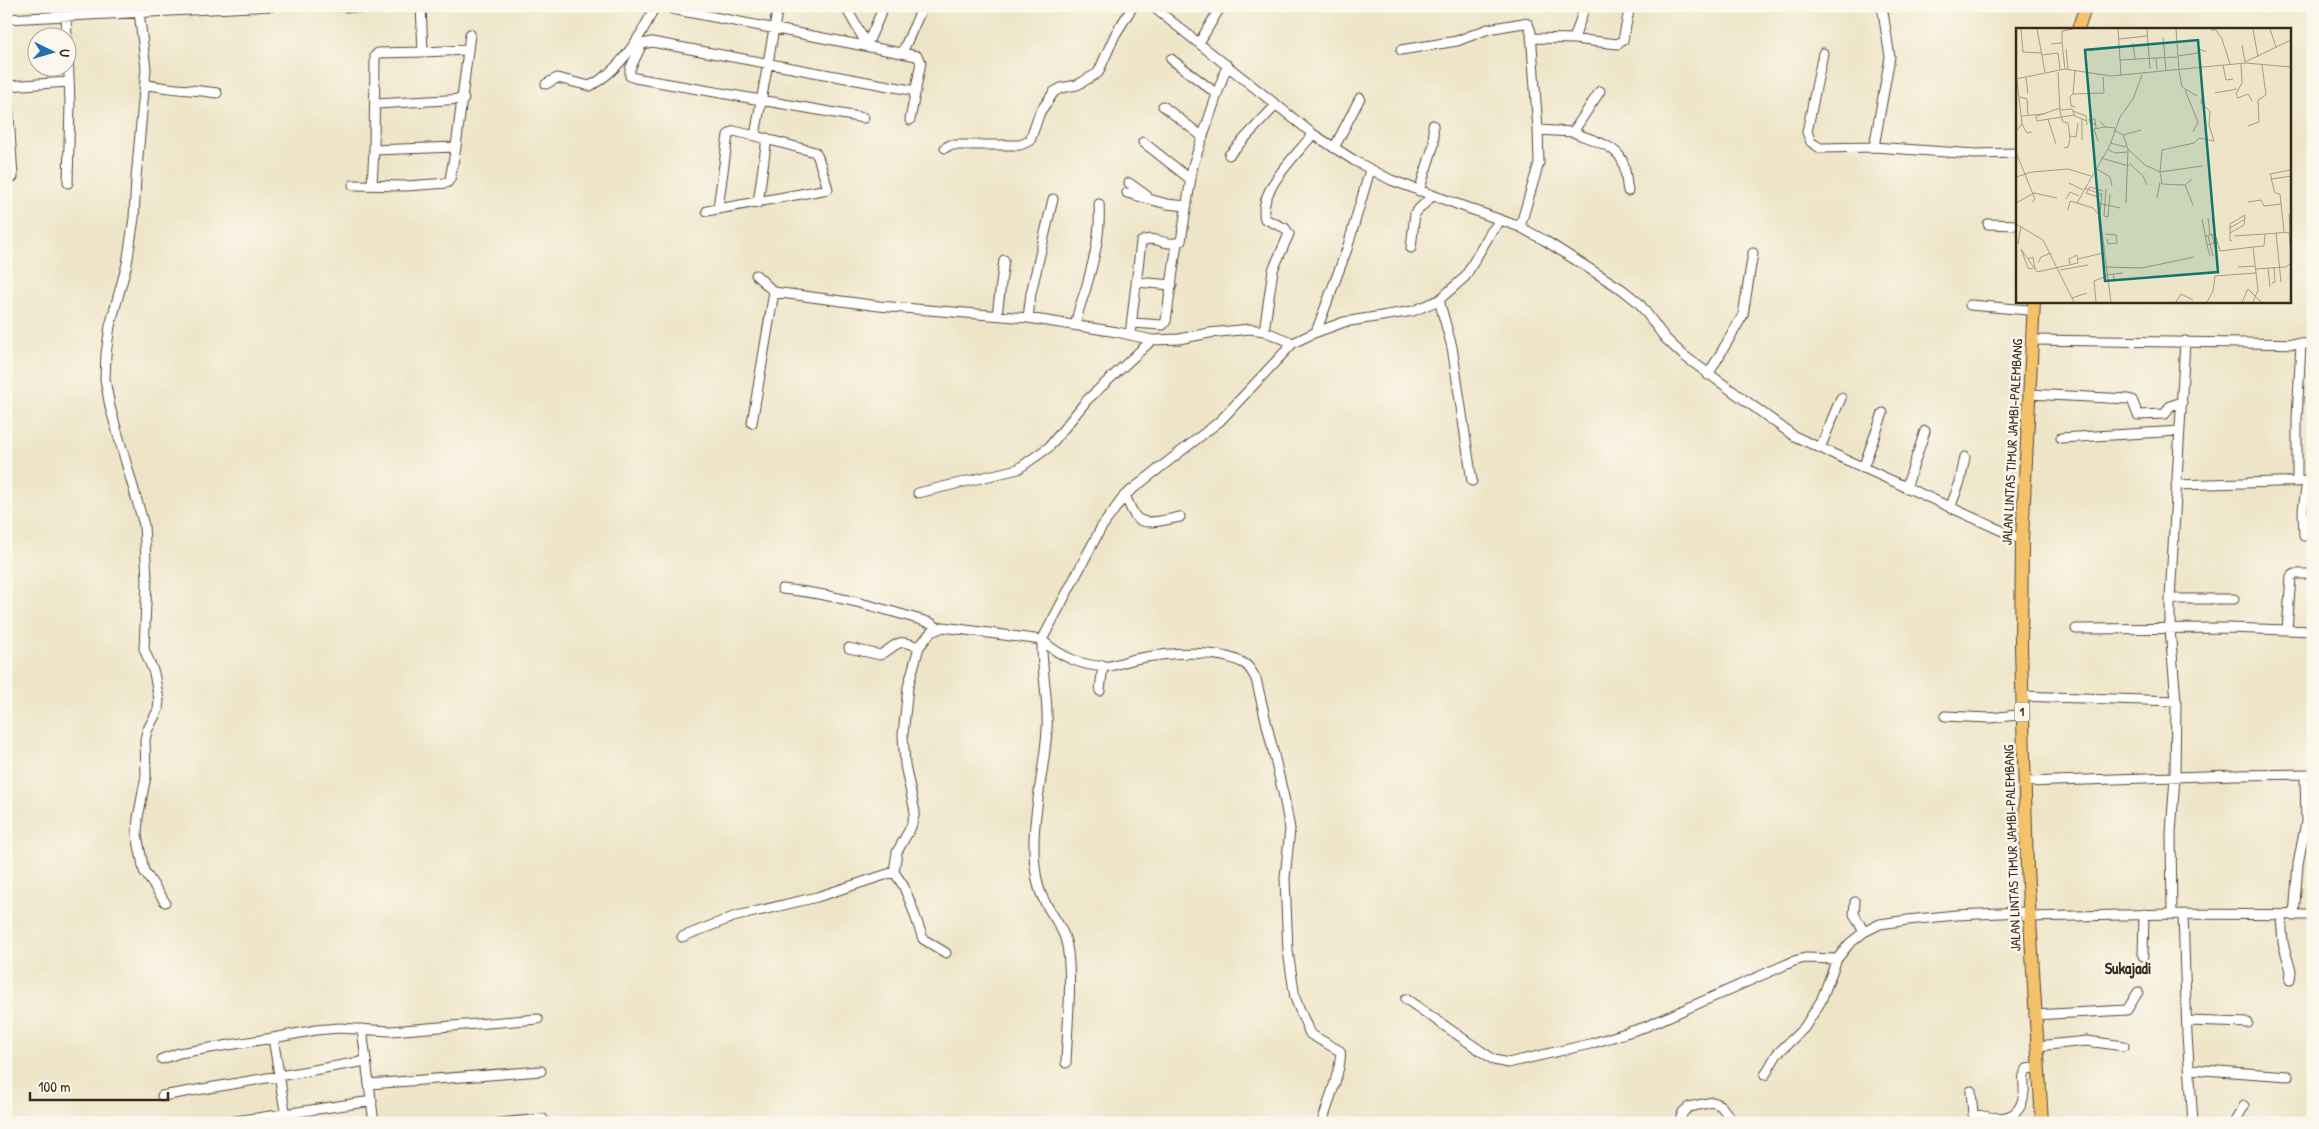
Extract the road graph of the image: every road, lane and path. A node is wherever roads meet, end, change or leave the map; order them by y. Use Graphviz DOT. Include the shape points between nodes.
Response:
graph roads {
  1 [pos="46,6"];
  2 [pos="272,6"];
  3 [pos="335,6"];
  4 [pos="409,6"];
  5 [pos="421,6"];
  6 [pos="655,6"];
  7 [pos="778,6"];
  8 [pos="846,6"];
  9 [pos="884,6"];
  10 [pos="923,6"];
  11 [pos="1133,6"];
  12 [pos="1152,6"];
  13 [pos="1221,6"];
  14 [pos="1585,6"];
  15 [pos="1630,6"];
  16 [pos="1882,6"];
  17 [pos="2081,6"];
  18 [pos="2086,6"];
  19 [pos="397,7"];
  20 [pos="672,9"];
  21 [pos="139,12"];
  22 [pos="48,16"];
  23 [pos="66,17"];
  24 [pos="6,19"];
  25 [pos="67,28"];
  26 [pos="2074,28"];
  27 [pos="2078,28"];
  28 [pos="773,29"];
  29 [pos="470,34"];
  30 [pos="1532,38"];
  31 [pos="1574,39"];
  32 [pos="1199,43"];
  33 [pos="868,46"];
  34 [pos="467,50"];
  35 [pos="1401,50"];
  36 [pos="424,52"];
  37 [pos="902,53"];
  38 [pos="1823,53"];
  39 [pos="1171,59"];
  40 [pos="768,65"];
  41 [pos="1227,65"];
  42 [pos="69,78"];
  43 [pos="69,82"];
  44 [pos="145,84"];
  45 [pos="546,84"];
  46 [pos="6,86"];
  47 [pos="1600,90"];
  48 [pos="916,91"];
  49 [pos="217,93"];
  50 [pos="1217,94"];
  51 [pos="1360,98"];
  52 [pos="464,99"];
  53 [pos="762,100"];
  54 [pos="376,104"];
  55 [pos="1276,105"];
  56 [pos="1163,106"];
  57 [pos="864,118"];
  58 [pos="910,120"];
  59 [pos="1433,125"];
  60 [pos="1538,130"];
  61 [pos="1574,132"];
  62 [pos="1313,134"];
  63 [pos="755,136"];
  64 [pos="1203,137"];
  65 [pos="767,138"];
  66 [pos="1143,142"];
  67 [pos="456,147"];
  68 [pos="1874,147"];
  69 [pos="945,148"];
  70 [pos="1334,148"];
  71 [pos="374,150"];
  72 [pos="2016,153"];
  73 [pos="1229,154"];
  74 [pos="1370,170"];
  75 [pos="13,177"];
  76 [pos="1190,179"];
  77 [pos="68,183"];
  78 [pos="353,185"];
  79 [pos="372,185"];
  80 [pos="1128,188"];
  81 [pos="1420,191"];
  82 [pos="1628,191"];
  83 [pos="1432,196"];
  84 [pos="1053,199"];
  85 [pos="758,203"];
  86 [pos="1100,204"];
  87 [pos="1186,206"];
  88 [pos="718,208"];
  89 [pos="707,211"];
  90 [pos="1501,220"];
  91 [pos="1988,224"];
  92 [pos="2016,225"];
  93 [pos="1520,227"];
  94 [pos="1177,243"];
  95 [pos="1412,248"];
  96 [pos="1753,253"];
  97 [pos="1004,260"];
  98 [pos="756,275"];
  99 [pos="1136,282"];
  100 [pos="1172,285"];
  101 [pos="774,292"];
  102 [pos="1440,300"];
  103 [pos="2030,304"];
  104 [pos="1970,305"];
  105 [pos="997,315"];
  106 [pos="1028,318"];
  107 [pos="1132,323"];
  108 [pos="1076,325"];
  109 [pos="1264,331"];
  110 [pos="1316,332"];
  111 [pos="1130,335"];
  112 [pos="1152,340"];
  113 [pos="2032,340"];
  114 [pos="2185,341"];
  115 [pos="1293,343"];
  116 [pos="2301,344"];
  117 [pos="2313,344"];
  118 [pos="1708,375"];
  119 [pos="2029,394"];
  120 [pos="1841,398"];
  121 [pos="2182,402"];
  122 [pos="1883,413"];
  123 [pos="752,423"];
  124 [pos="1925,431"];
  125 [pos="2180,431"];
  126 [pos="2062,438"];
  127 [pos="1820,448"];
  128 [pos="1965,457"];
  129 [pos="1863,468"];
  130 [pos="1472,481"];
  131 [pos="2306,482"];
  132 [pos="2176,485"];
  133 [pos="1906,488"];
  134 [pos="918,493"];
  135 [pos="1125,495"];
  136 [pos="1950,508"];
  137 [pos="1180,517"];
  138 [pos="2304,536"];
  139 [pos="2019,538"];
  140 [pos="2310,574"];
  141 [pos="782,589"];
  142 [pos="2170,599"];
  143 [pos="2234,599"];
  144 [pos="939,629"];
  145 [pos="2076,629"];
  146 [pos="2170,629"];
  147 [pos="2287,630"];
  148 [pos="2313,631"];
  149 [pos="1042,640"];
  150 [pos="919,647"];
  151 [pos="849,648"];
  152 [pos="1103,665"];
  153 [pos="1100,691"];
  154 [pos="2022,696"];
  155 [pos="2176,701"];
  156 [pos="2017,715"];
  157 [pos="1945,716"];
  158 [pos="2309,774"];
  159 [pos="2175,777"];
  160 [pos="2024,782"];
  161 [pos="894,872"];
  162 [pos="165,902"];
  163 [pos="1854,902"];
  164 [pos="2144,914"];
  165 [pos="2172,914"];
  166 [pos="2183,914"];
  167 [pos="2025,915"];
  168 [pos="2313,915"];
  169 [pos="2282,916"];
  170 [pos="2294,916"];
  171 [pos="1864,932"];
  172 [pos="682,937"];
  173 [pos="946,954"];
  174 [pos="2143,956"];
  175 [pos="1829,958"];
  176 [pos="2290,980"];
  177 [pos="2138,992"];
  178 [pos="1406,999"];
  179 [pos="2034,1015"];
  180 [pos="538,1019"];
  181 [pos="2186,1021"];
  182 [pos="2248,1024"];
  183 [pos="362,1029"];
  184 [pos="273,1038"];
  185 [pos="2037,1046"];
  186 [pos="2124,1046"];
  187 [pos="162,1058"];
  188 [pos="366,1061"];
  189 [pos="1066,1063"];
  190 [pos="2032,1068"];
  191 [pos="2190,1069"];
  192 [pos="541,1071"];
  193 [pos="1765,1075"];
  194 [pos="2288,1076"];
  195 [pos="281,1077"];
  196 [pos="369,1084"];
  197 [pos="1971,1091"];
  198 [pos="162,1096"];
  199 [pos="372,1101"];
  200 [pos="2244,1106"];
  201 [pos="286,1118"];
  202 [pos="543,1119"];
  203 [pos="222,1123"];
  204 [pos="374,1123"];
  205 [pos="498,1123"];
  206 [pos="1322,1123"];
  207 [pos="1679,1123"];
  208 [pos="1734,1123"];
  209 [pos="2035,1123"];
  210 [pos="2042,1123"];
  211 [pos="2193,1123"];
  212 [pos="2234,1123"];
  1 -- 22 [label="street"];
  2 -- 21 [label="street"];
  3 -- 19 [label="street"];
  4 -- 19 [label="street"];
  5 -- 36 [label="street"];
  6 -- 45 [label="street" via="642,34 606,76 590,86 557,78"];
  7 -- 28 [label="street"];
  8 -- 33 [label="street"];
  9 -- 33 [label="street"];
  10 -- 37 [label="street"];
  11 -- 69 [label="street" via="1115,35 1098,73 1077,86 1054,92 1040,112 1030,141 1020,145 950,145"];
  12 -- 32 [label="street"];
  13 -- 32 [label="street"];
  14 -- 31 [label="street"];
  15 -- 31 [label="street" via="1621,43"];
  16 -- 68 [label="street" via="1890,56"];
  17 -- 26 [label="highway"];
  18 -- 27 [label="highway"];
  20 -- 28 [label="street"];
  21 -- 23 [label="street"];
  21 -- 44 [label="street" via="146,59"];
  22 -- 23 [label="street"];
  22 -- 24 [label="street"];
  23 -- 25 [label="street"];
  28 -- 33 [label="street"];
  28 -- 40 [label="street"];
  29 -- 34 [label="street"];
  30 -- 31 [label="street"];
  30 -- 35 [label="street" via="1528,24 1523,23 1488,29 1457,41"];
  30 -- 60 [label="street"];
  32 -- 41 [label="street"];
  33 -- 37 [label="street"];
  34 -- 36 [label="street"];
  34 -- 52 [label="street"];
  36 -- 54 [label="street" via="375,56"];
  37 -- 48 [label="street" via="921,60"];
  38 -- 68 [label="street" via="1807,132 1811,142 1820,148"];
  39 -- 50 [label="street"];
  40 -- 48 [label="street"];
  40 -- 53 [label="street"];
  40 -- 53 [label="street" via="648,41 639,47 630,69 630,76 635,78"];
  41 -- 50 [label="street"];
  41 -- 55 [label="street"];
  42 -- 43 [label="street"];
  43 -- 46 [label="street"];
  43 -- 77 [label="street"];
  44 -- 49 [label="street"];
  44 -- 162 [label="street" via="134,218 127,264 110,326 105,379 144,526 147,579 144,649 154,673 159,700 158,710 144,740 146,776 137,835 144,871"];
  46 -- 75 [label="street"];
  47 -- 61 [label="street"];
  48 -- 58 [label="street"];
  50 -- 64 [label="street"];
  51 -- 70 [label="street"];
  52 -- 54 [label="street"];
  52 -- 67 [label="street"];
  53 -- 57 [label="street"];
  53 -- 63 [label="street"];
  54 -- 71 [label="street"];
  55 -- 62 [label="street"];
  55 -- 73 [label="street"];
  56 -- 64 [label="street"];
  59 -- 81 [label="street" via="1434,144"];
  60 -- 61 [label="street"];
  60 -- 93 [label="street" via="1539,163"];
  61 -- 82 [label="street" via="1617,154 1622,161"];
  62 -- 70 [label="street"];
  62 -- 109 [label="street" via="1269,190 1264,202 1265,219 1285,228 1288,234 1273,270"];
  63 -- 65 [label="street"];
  63 -- 88 [label="street" via="734,131 729,133"];
  64 -- 76 [label="street"];
  65 -- 85 [label="street"];
  65 -- 85 [label="street" via="814,152 828,188 827,191"];
  66 -- 76 [label="street"];
  67 -- 71 [label="street"];
  67 -- 79 [label="street" via="447,183"];
  68 -- 72 [label="street" via="1975,154"];
  70 -- 74 [label="street"];
  71 -- 79 [label="street"];
  74 -- 81 [label="street"];
  74 -- 110 [label="street" via="1347,249"];
  76 -- 87 [label="street"];
  78 -- 79 [label="street"];
  80 -- 87 [label="street" via="1153,200"];
  81 -- 83 [label="street"];
  83 -- 90 [label="street"];
  83 -- 95 [label="street" via="1415,213"];
  84 -- 106 [label="street"];
  85 -- 88 [label="street"];
  86 -- 108 [label="street" via="1099,235"];
  87 -- 94 [label="street" via="1181,241"];
  88 -- 89 [label="street"];
  90 -- 93 [label="street"];
  90 -- 102 [label="street" via="1465,277"];
  91 -- 92 [label="street"];
  93 -- 118 [label="street" via="1639,303 1665,338"];
  94 -- 99 [label="street" via="1149,239 1141,242"];
  94 -- 100 [label="street"];
  96 -- 118 [label="street" via="1744,315"];
  97 -- 105 [label="street"];
  98 -- 101 [label="street"];
  99 -- 100 [label="street"];
  99 -- 107 [label="street"];
  100 -- 107 [label="street" via="1163,325"];
  101 -- 105 [label="street" via="880,306"];
  101 -- 123 [label="street"];
  102 -- 110 [label="street" via="1414,310 1344,322"];
  102 -- 130 [label="street" via="1452,347"];
  103 -- 104 [label="street"];
  103 -- 113 [label="highway, JALAN LINTAS TIMUR JAMBI-PALEMBANG / 1"];
  103 -- 139 [label="highway, JALAN LINTAS TIMUR JAMBI-PALEMBANG / 1"];
  105 -- 106 [label="street"];
  106 -- 108 [label="street"];
  107 -- 111 [label="street"];
  108 -- 111 [label="street"];
  109 -- 112 [label="street" via="1250,329"];
  109 -- 115 [label="street"];
  110 -- 115 [label="street"];
  111 -- 112 [label="street"];
  112 -- 134 [label="street" via="1087,400 1049,447 1018,469"];
  113 -- 114 [label="street"];
  113 -- 119 [label="highway, JALAN LINTAS TIMUR JAMBI-PALEMBANG / 1"];
  114 -- 116 [label="street"];
  114 -- 121 [label="street"];
  115 -- 135 [label="street" via="1220,421"];
  116 -- 117 [label="street"];
  116 -- 131 [label="street" via="2296,418"];
  118 -- 127 [label="street" via="1794,436"];
  119 -- 121 [label="street" via="2128,399 2142,416 2166,414 2170,406"];
  119 -- 139 [label="highway, JALAN LINTAS TIMUR JAMBI-PALEMBANG / 1"];
  120 -- 127 [label="street"];
  121 -- 125 [label="street"];
  122 -- 129 [label="street"];
  124 -- 133 [label="street"];
  125 -- 126 [label="street"];
  125 -- 132 [label="street"];
  127 -- 129 [label="street"];
  128 -- 136 [label="street"];
  129 -- 133 [label="street"];
  131 -- 132 [label="street"];
  131 -- 138 [label="street"];
  132 -- 142 [label="street"];
  133 -- 136 [label="street"];
  135 -- 137 [label="street" via="1140,520 1149,522"];
  135 -- 149 [label="street" via="1101,528"];
  136 -- 139 [label="street"];
  139 -- 154 [label="highway, JALAN LINTAS TIMUR JAMBI-PALEMBANG / 1"];
  139 -- 156 [label="highway, JALAN LINTAS TIMUR JAMBI-PALEMBANG / 1"];
  140 -- 147 [label="street" via="2291,576"];
  141 -- 144 [label="street" via="819,592 931,623"];
  142 -- 143 [label="street"];
  142 -- 146 [label="street"];
  144 -- 149 [label="street" via="960,628"];
  144 -- 150 [label="street" via="931,632"];
  145 -- 146 [label="street"];
  146 -- 147 [label="street"];
  146 -- 155 [label="street"];
  147 -- 148 [label="street"];
  149 -- 152 [label="street" via="1073,660"];
  149 -- 189 [label="street" via="1041,659 1048,701 1035,830 1036,858 1039,889 1065,939 1069,972"];
  150 -- 151 [label="street" via="896,643 880,655"];
  150 -- 161 [label="street" via="908,687 903,735 905,765 915,812 911,827 897,852"];
  152 -- 153 [label="street"];
  152 -- 206 [label="street" via="1176,654 1223,655 1246,664 1256,679 1290,829 1285,878 1288,951 1295,998 1310,1034 1342,1055"];
  154 -- 155 [label="street"];
  154 -- 160 [label="highway, JALAN LINTAS TIMUR JAMBI-PALEMBANG / 1"];
  155 -- 159 [label="street"];
  156 -- 157 [label="street" via="1990,718"];
  156 -- 167 [label="highway, JALAN LINTAS TIMUR JAMBI-PALEMBANG / 1"];
  158 -- 159 [label="street"];
  158 -- 170 [label="street"];
  159 -- 160 [label="street"];
  159 -- 165 [label="street" via="2170,833"];
  160 -- 167 [label="highway, JALAN LINTAS TIMUR JAMBI-PALEMBANG / 1"];
  161 -- 172 [label="street" via="817,897 733,917"];
  161 -- 173 [label="street" via="911,904 923,939"];
  163 -- 171 [label="street" via="1854,914"];
  164 -- 165 [label="street"];
  164 -- 167 [label="street"];
  164 -- 174 [label="street"];
  165 -- 166 [label="street"];
  166 -- 169 [label="street"];
  166 -- 181 [label="street"];
  167 -- 171 [label="street" via="1956,914 1880,924"];
  167 -- 179 [label="highway, JALAN LINTAS TIMUR JAMBI-PALEMBANG / 1"];
  167 -- 190 [label="highway, JALAN LINTAS TIMUR JAMBI-PALEMBANG / 1"];
  168 -- 170 [label="street"];
  169 -- 170 [label="street"];
  169 -- 176 [label="street"];
  171 -- 175 [label="street"];
  175 -- 178 [label="street" via="1794,961 1645,1027 1508,1063 1494,1060"];
  175 -- 193 [label="street" via="1821,1001 1804,1028 1777,1054"];
  177 -- 179 [label="street" via="2127,1010"];
  179 -- 185 [label="highway, JALAN LINTAS TIMUR JAMBI-PALEMBANG / 1"];
  180 -- 183 [label="street" via="391,1031"];
  181 -- 182 [label="street"];
  181 -- 191 [label="street"];
  183 -- 184 [label="street" via="316,1030"];
  183 -- 188 [label="street"];
  184 -- 187 [label="street"];
  184 -- 195 [label="street"];
  185 -- 186 [label="street" via="2086,1041"];
  185 -- 210 [label="highway, JALAN LINTAS TIMUR JAMBI-PALEMBANG / 1"];
  188 -- 195 [label="street"];
  188 -- 196 [label="street"];
  190 -- 197 [label="street" via="2024,1074 2022,1105 2009,1117 1973,1114"];
  190 -- 209 [label="highway, JALAN LINTAS TIMUR JAMBI-PALEMBANG / 1"];
  191 -- 194 [label="street"];
  191 -- 211 [label="street"];
  192 -- 196 [label="street"];
  195 -- 198 [label="street"];
  195 -- 201 [label="street"];
  196 -- 199 [label="street"];
  199 -- 201 [label="street"];
  199 -- 204 [label="street"];
  200 -- 212 [label="street"];
  201 -- 203 [label="street"];
  202 -- 205 [label="street"];
  207 -- 208 [label="street" via="1682,1112 1689,1107 1713,1102"];
}
